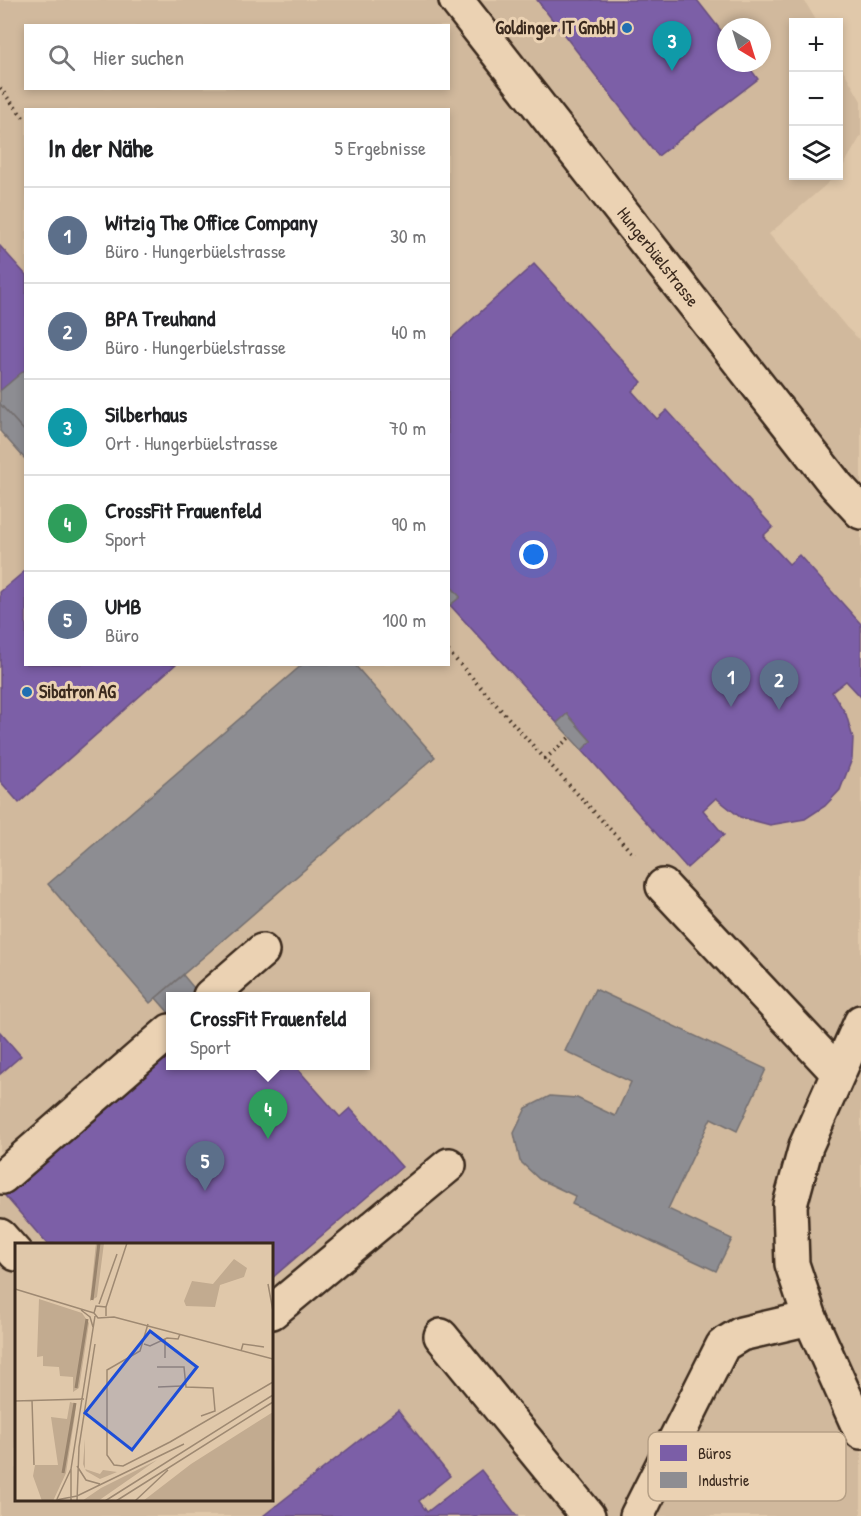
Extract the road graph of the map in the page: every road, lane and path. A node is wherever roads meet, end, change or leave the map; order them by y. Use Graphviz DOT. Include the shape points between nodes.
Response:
graph roads {
  1 [pos="456,0"];
  2 [pos="0,88"];
  3 [pos="24,118"];
  4 [pos="861,512"];
  5 [pos="450,653"];
  6 [pos="570,737"];
  7 [pos="546,759"];
  8 [pos="663,886"];
  9 [pos="262,951"];
  10 [pos="215,992"];
  11 [pos="861,1022"];
  12 [pos="166,1035"];
  13 [pos="838,1073"];
  14 [pos="449,1165"];
  15 [pos="2,1177"];
  16 [pos="0,1236"];
  17 [pos="15,1253"];
  18 [pos="273,1311"];
  19 [pos="810,1318"];
  20 [pos="441,1336"];
  21 [pos="679,1432"];
  22 [pos="861,1432"];
  23 [pos="648,1494"];
  24 [pos="588,1516"];
  25 [pos="637,1516"];
  1 -- 4 [label="street, Hungerbüelstrasse"];
  2 -- 3 [label="path"];
  5 -- 7 [label="path"];
  6 -- 7 [label="path"];
  7 -- 8 [label="path"];
  8 -- 13 [label="street"];
  9 -- 10 [label="street"];
  11 -- 13 [label="street"];
  12 -- 15 [label="street"];
  13 -- 19 [label="street" via="806,1146 790,1205 792,1264"];
  14 -- 18 [label="street"];
  16 -- 17 [label="street"];
  19 -- 21 [label="street" via="741,1334 723,1345"];
  19 -- 22 [label="street"];
  20 -- 24 [label="street"];
  23 -- 25 [label="street"];
}
